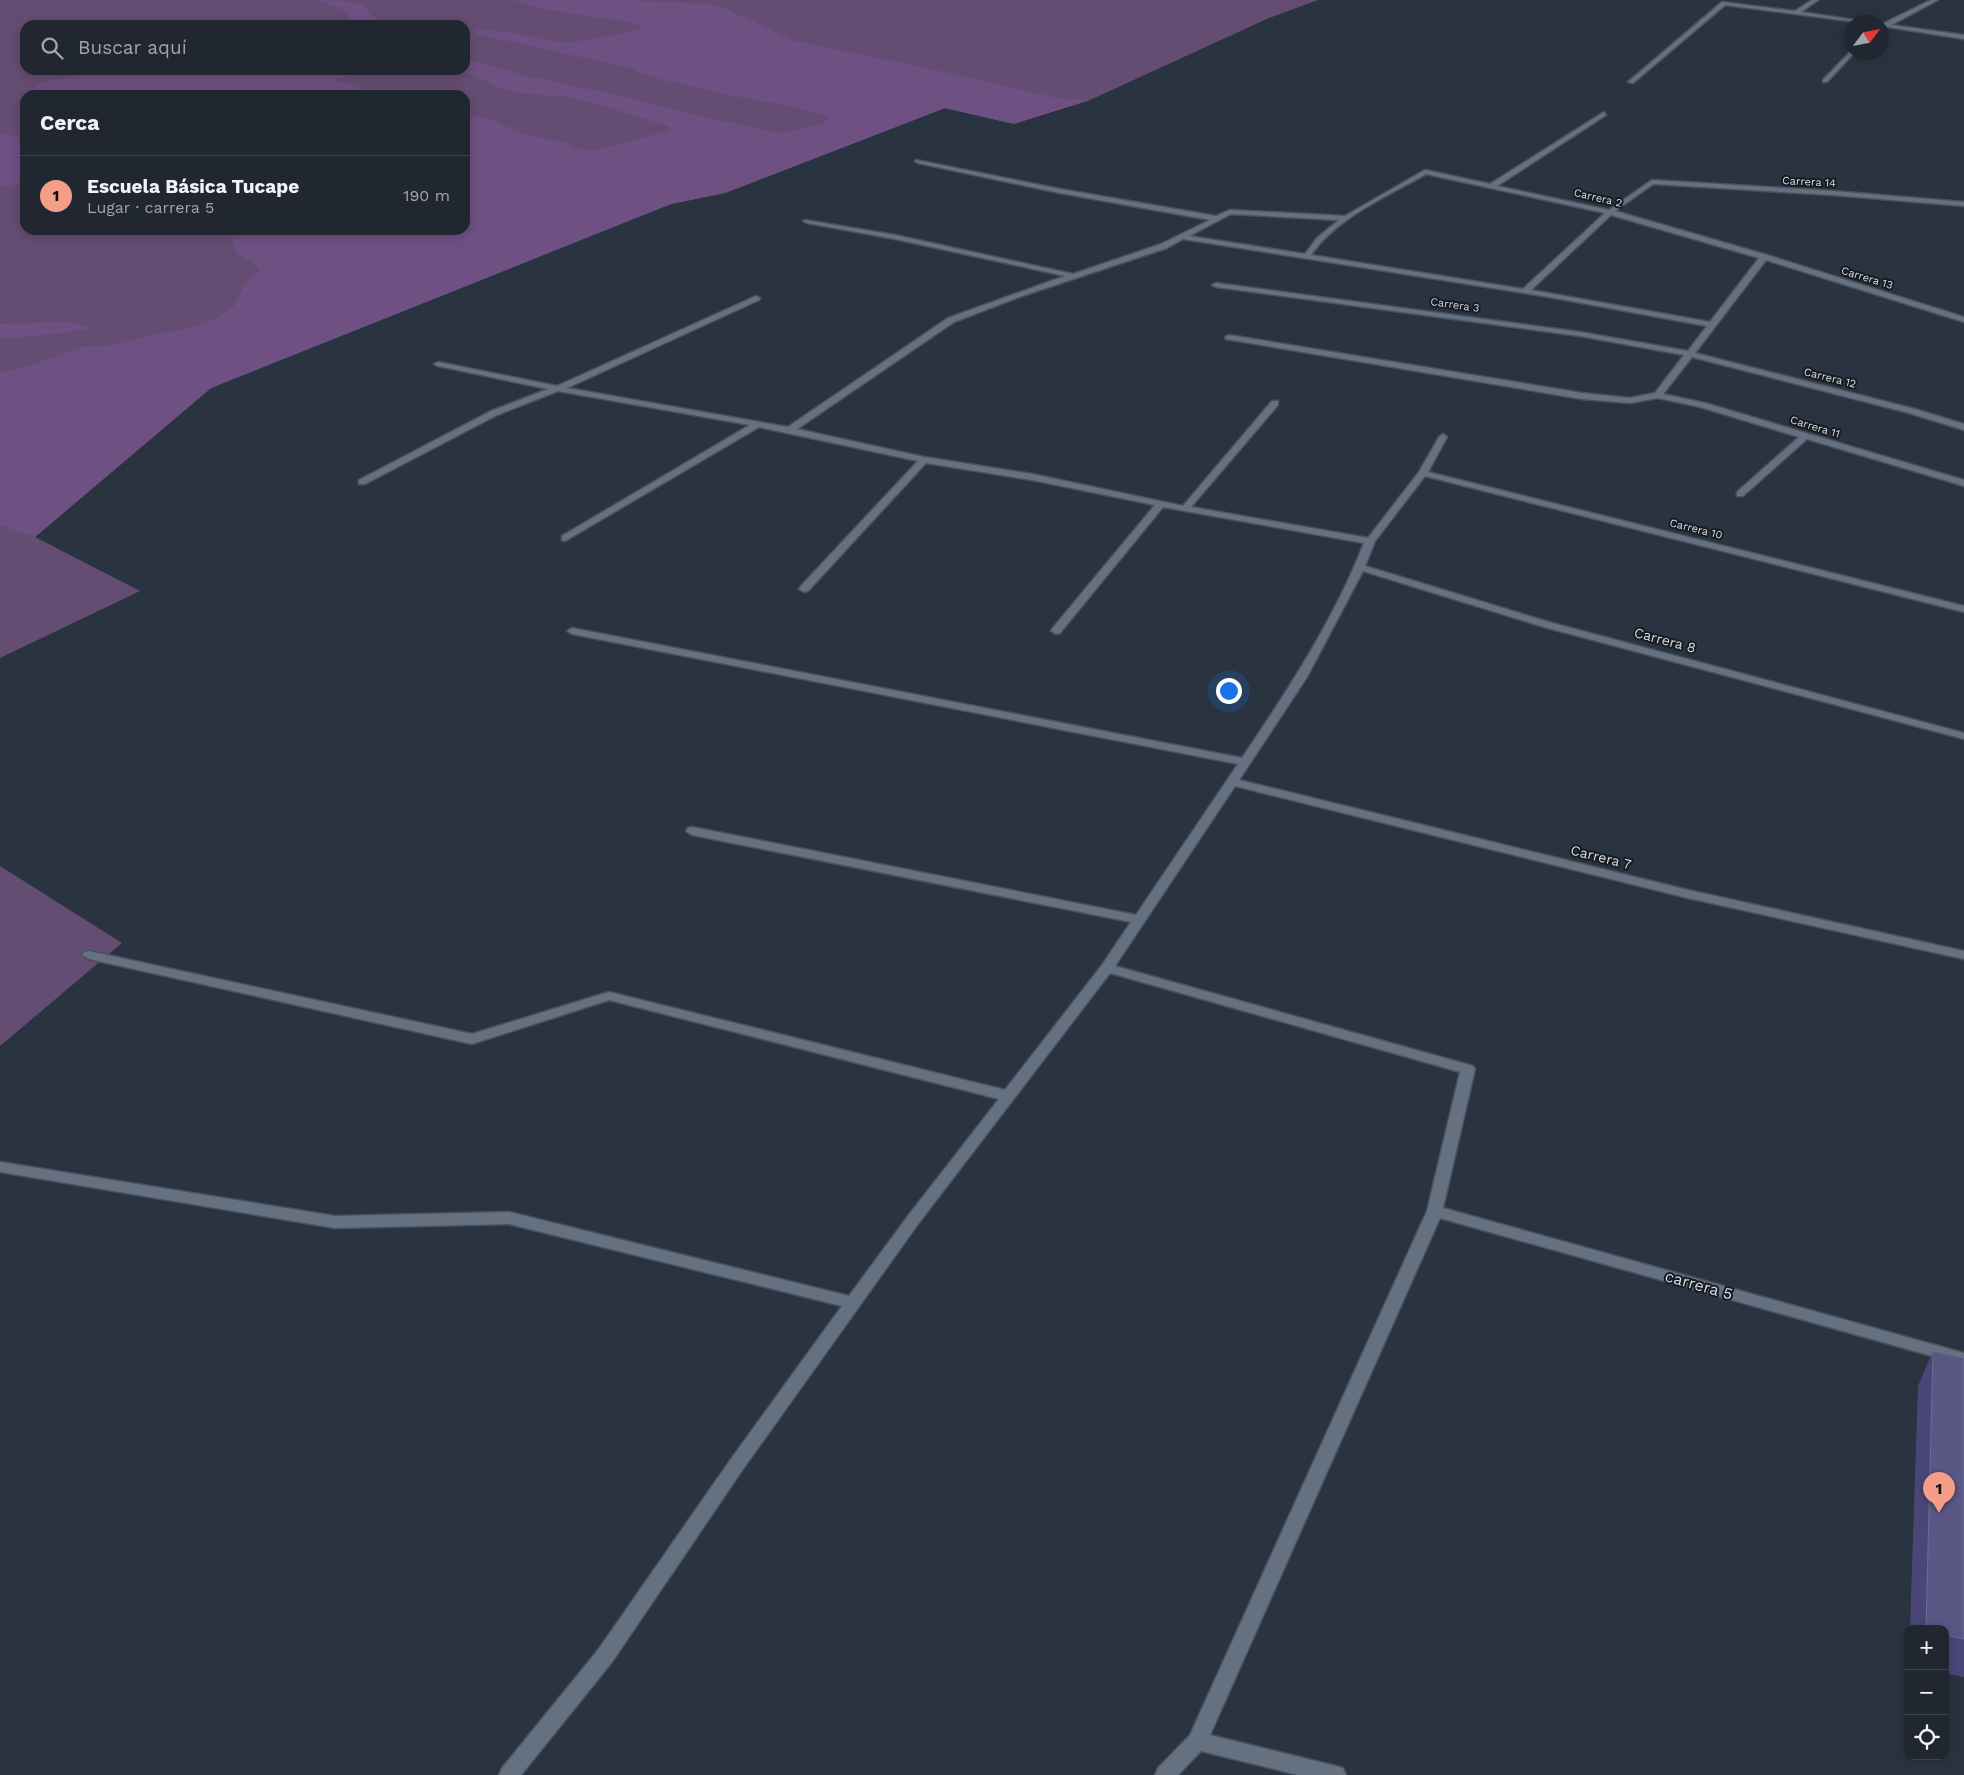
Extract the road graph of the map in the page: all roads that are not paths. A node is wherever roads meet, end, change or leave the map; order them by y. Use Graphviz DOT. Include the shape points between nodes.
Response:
graph roads {
  1 [pos="1815,0"];
  2 [pos="1935,0"];
  3 [pos="1796,13"];
  4 [pos="1844,19"];
  5 [pos="1889,23"];
  6 [pos="1889,27"];
  7 [pos="1964,37"];
  8 [pos="1845,60"];
  9 [pos="1825,80"];
  10 [pos="1631,82"];
  11 [pos="1604,114"];
  12 [pos="918,161"];
  13 [pos="1492,186"];
  14 [pos="1964,204"];
  15 [pos="1610,212"];
  16 [pos="1346,218"];
  17 [pos="1219,220"];
  18 [pos="807,221"];
  19 [pos="1183,237"];
  20 [pos="1307,256"];
  21 [pos="1764,257"];
  22 [pos="1074,276"];
  23 [pos="1216,284"];
  24 [pos="1525,291"];
  25 [pos="756,298"];
  26 [pos="1964,320"];
  27 [pos="1712,325"];
  28 [pos="1230,337"];
  29 [pos="1690,354"];
  30 [pos="438,364"];
  31 [pos="559,389"];
  32 [pos="1658,394"];
  33 [pos="1275,403"];
  34 [pos="757,424"];
  35 [pos="1964,427"];
  36 [pos="790,430"];
  37 [pos="1805,436"];
  38 [pos="1443,437"];
  39 [pos="924,460"];
  40 [pos="1422,473"];
  41 [pos="362,482"];
  42 [pos="1964,483"];
  43 [pos="1740,494"];
  44 [pos="1161,504"];
  45 [pos="1185,509"];
  46 [pos="565,538"];
  47 [pos="1370,541"];
  48 [pos="1360,567"];
  49 [pos="804,589"];
  50 [pos="1964,609"];
  51 [pos="572,631"];
  52 [pos="1056,631"];
  53 [pos="1964,736"];
  54 [pos="1245,762"];
  55 [pos="1231,782"];
  56 [pos="692,831"];
  57 [pos="1140,920"];
  58 [pos="89,955"];
  59 [pos="1964,955"];
  60 [pos="1107,968"];
  61 [pos="1008,1096"];
  62 [pos="0,1167"];
  63 [pos="1435,1211"];
  64 [pos="853,1303"];
  65 [pos="1964,1359"];
  66 [pos="1197,1741"];
  67 [pos="509,1775"];
  68 [pos="1164,1775"];
  69 [pos="1336,1775"];
  1 -- 3 [label="street"];
  2 -- 5 [label="street"];
  3 -- 4 [label="street"];
  3 -- 10 [label="street" via="1724,3"];
  6 -- 7 [label="street"];
  8 -- 9 [label="street"];
  11 -- 13 [label="street"];
  12 -- 17 [label="street"];
  13 -- 15 [label="street, Carrera 2"];
  13 -- 16 [label="street, Carrera 2" via="1424,172"];
  14 -- 15 [label="street, Carrera 14" via="1652,182"];
  15 -- 21 [label="street, Carrera 2"];
  15 -- 24 [label="street"];
  16 -- 17 [label="street" via="1230,212"];
  16 -- 20 [label="street" via="1325,234"];
  17 -- 19 [label="street"];
  18 -- 22 [label="street"];
  19 -- 20 [label="street"];
  19 -- 22 [label="street"];
  20 -- 24 [label="street"];
  21 -- 26 [label="street, Carrera 13"];
  21 -- 27 [label="street"];
  22 -- 36 [label="street" via="951,320"];
  23 -- 29 [label="street, Carrera 3" via="1580,334"];
  24 -- 27 [label="street"];
  25 -- 31 [label="street"];
  27 -- 29 [label="street"];
  28 -- 32 [label="street" via="1582,396 1628,401 1645,400"];
  29 -- 32 [label="street"];
  29 -- 35 [label="street, Carrera 12"];
  30 -- 31 [label="street"];
  31 -- 34 [label="street"];
  31 -- 41 [label="street" via="494,413"];
  32 -- 37 [label="street, Carrera 11"];
  33 -- 45 [label="street"];
  34 -- 36 [label="street"];
  34 -- 46 [label="street"];
  36 -- 39 [label="street"];
  37 -- 42 [label="street, Carrera 11"];
  37 -- 43 [label="street"];
  38 -- 40 [label="street"];
  39 -- 44 [label="street"];
  39 -- 49 [label="street"];
  40 -- 47 [label="street"];
  40 -- 50 [label="street, Carrera 10"];
  44 -- 45 [label="street"];
  44 -- 52 [label="street"];
  45 -- 47 [label="street"];
  47 -- 48 [label="street"];
  48 -- 53 [label="street, Carrera 8" via="1548,624"];
  48 -- 54 [label="street" via="1302,677"];
  51 -- 54 [label="street"];
  54 -- 55 [label="street"];
  55 -- 57 [label="street"];
  55 -- 59 [label="street, Carrera 7" via="1688,894"];
  56 -- 57 [label="street"];
  57 -- 60 [label="street"];
  58 -- 61 [label="street" via="472,1039 609,996"];
  60 -- 61 [label="street"];
  60 -- 63 [label="street" via="1468,1069"];
  61 -- 64 [label="street"];
  62 -- 64 [label="street" via="335,1222 509,1218"];
  63 -- 65 [label="street, carrera 5"];
  63 -- 66 [label="street"];
  64 -- 67 [label="street" via="605,1656"];
  66 -- 68 [label="street"];
  66 -- 69 [label="street"];
}
